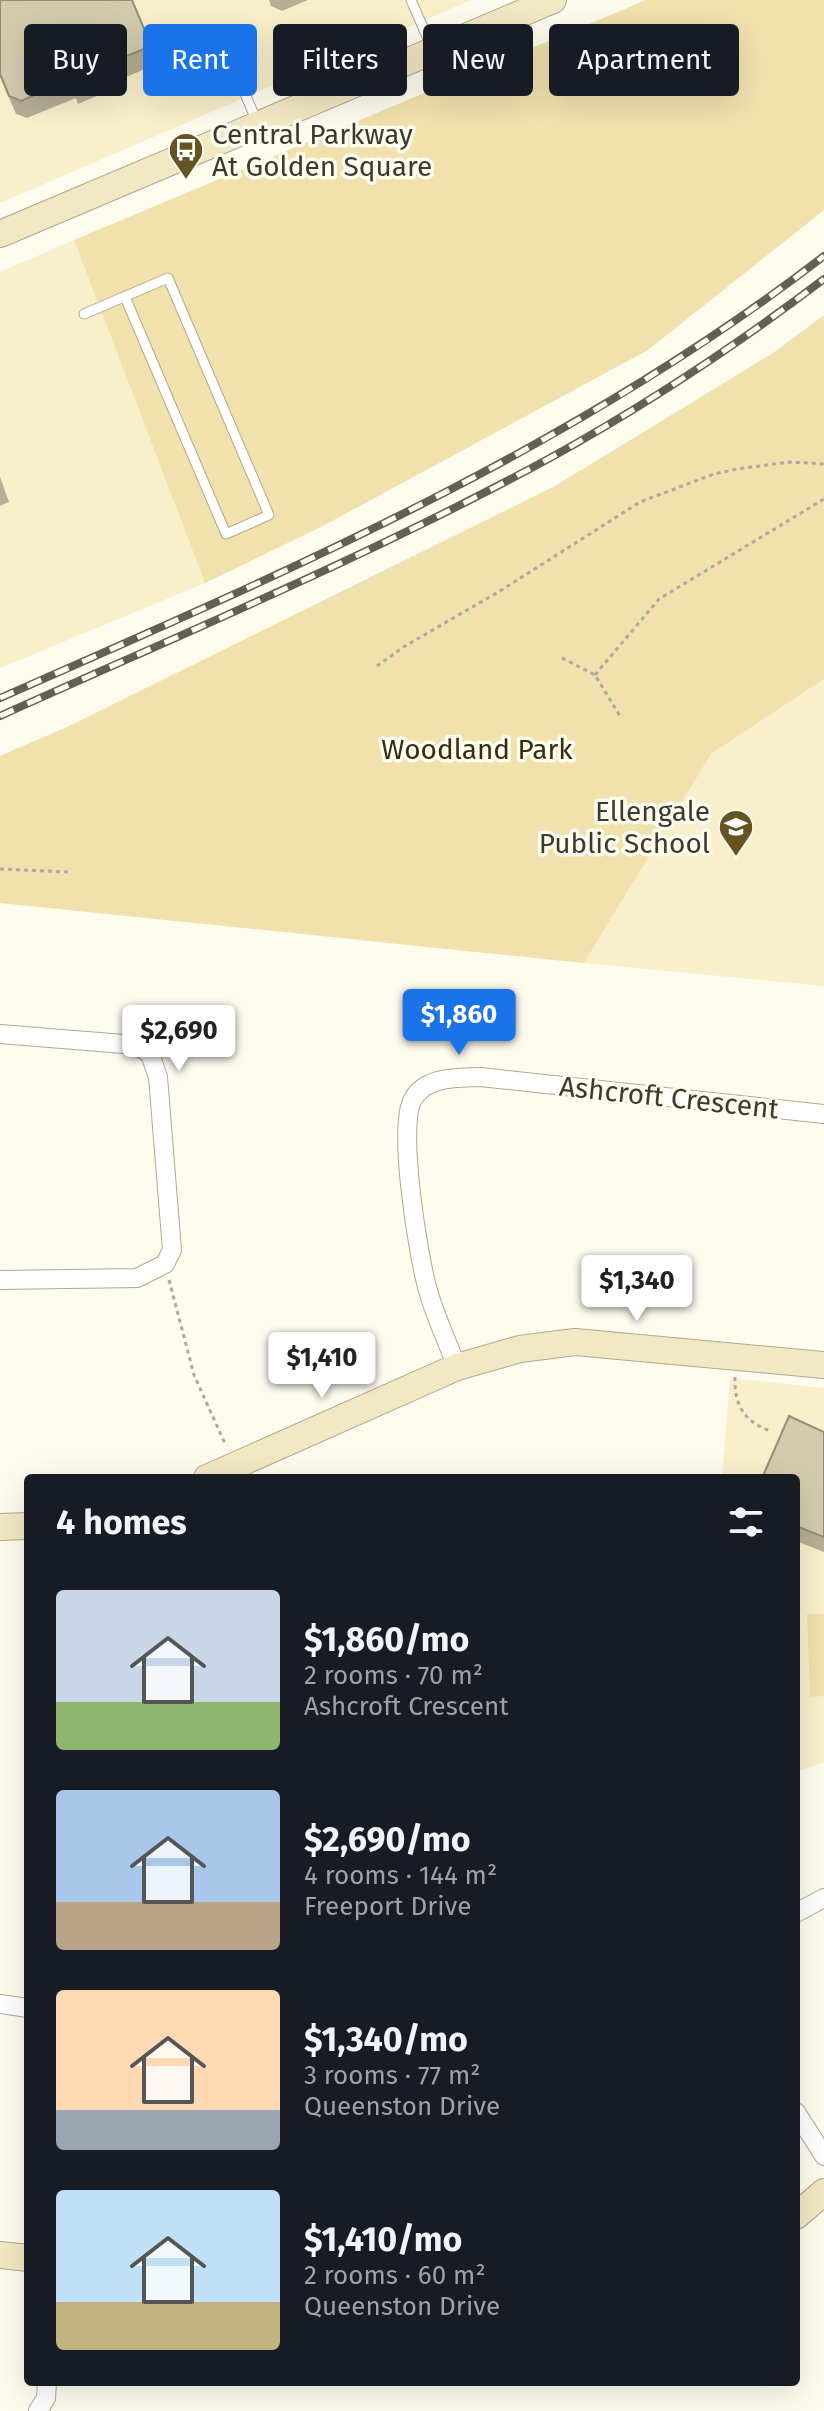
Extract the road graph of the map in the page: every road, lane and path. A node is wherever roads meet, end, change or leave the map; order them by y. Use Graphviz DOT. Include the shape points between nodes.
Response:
graph roads {
  1 [pos="411,0"];
  2 [pos="553,0"];
  3 [pos="495,24"];
  4 [pos="423,27"];
  5 [pos="423,54"];
  6 [pos="246,96"];
  7 [pos="258,124"];
  8 [pos="0,234"];
  9 [pos="125,297"];
  10 [pos="84,314"];
  11 [pos="824,464"];
  12 [pos="824,499"];
  13 [pos="562,658"];
  14 [pos="377,666"];
  15 [pos="595,675"];
  16 [pos="620,716"];
  17 [pos="0,869"];
  18 [pos="68,872"];
  19 [pos="0,1034"];
  20 [pos="824,1114"];
  21 [pos="165,1264"];
  22 [pos="0,1280"];
  23 [pos="736,1357"];
  24 [pos="824,1365"];
  25 [pos="457,1367"];
  26 [pos="771,1431"];
  27 [pos="235,1465"];
  28 [pos="216,1474"];
  29 [pos="24,1526"];
  30 [pos="0,1527"];
  31 [pos="824,1898"];
  32 [pos="800,1911"];
  33 [pos="0,2004"];
  34 [pos="24,2007"];
  35 [pos="800,2118"];
  36 [pos="824,2156"];
  37 [pos="824,2192"];
  38 [pos="800,2213"];
  39 [pos="0,2255"];
  40 [pos="24,2258"];
  41 [pos="47,2386"];
  42 [pos="38,2411"];
  1 -- 4 [label="lane"];
  2 -- 3 [label="street"];
  5 -- 7 [label="street"];
  6 -- 7 [label="lane"];
  7 -- 8 [label="street"];
  9 -- 9 [label="lane" via="168,278 269,515 226,534"];
  9 -- 10 [label="lane"];
  11 -- 14 [label="path" via="789,462 737,469 640,502"];
  12 -- 15 [label="path" via="659,599"];
  13 -- 15 [label="path"];
  15 -- 16 [label="path"];
  17 -- 18 [label="path"];
  19 -- 21 [label="street" via="136,1045 150,1054 158,1077 172,1250"];
  20 -- 25 [label="street, Ashcroft Crescent" via="480,1077 441,1079 421,1091 413,1098 407,1120 415,1220 427,1288"];
  21 -- 22 [label="street" via="137,1278"];
  21 -- 27 [label="path" via="194,1375"];
  23 -- 24 [label="street"];
  23 -- 25 [label="street" via="575,1342 520,1349"];
  23 -- 26 [label="path" via="735,1389 741,1410 756,1426"];
  25 -- 27 [label="street"];
  27 -- 28 [label="street"];
  29 -- 30 [label="street"];
  31 -- 32 [label="street"];
  33 -- 34 [label="street"];
  35 -- 36 [label="street"];
  37 -- 38 [label="street"];
  39 -- 40 [label="street"];
  41 -- 42 [label="street"];
}
